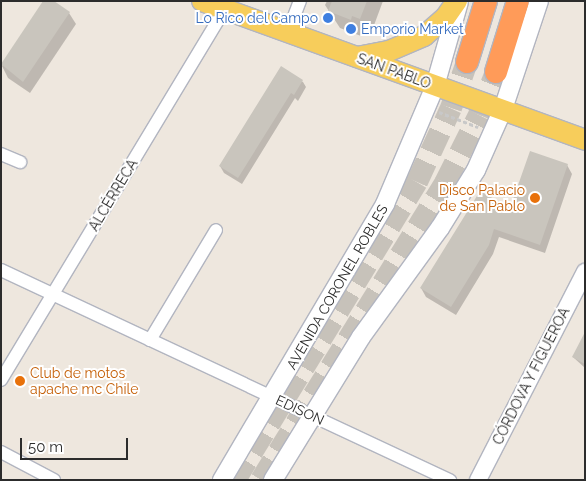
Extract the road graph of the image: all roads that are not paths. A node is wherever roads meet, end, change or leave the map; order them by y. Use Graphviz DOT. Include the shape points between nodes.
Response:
graph roads {
  1 [pos="202,1"];
  2 [pos="300,1"];
  3 [pos="458,1"];
  4 [pos="486,1"];
  5 [pos="518,1"];
  6 [pos="539,1"];
  7 [pos="226,10"];
  8 [pos="288,32"];
  9 [pos="357,57"];
  10 [pos="467,62"];
  11 [pos="496,72"];
  12 [pos="435,86"];
  13 [pos="503,109"];
  14 [pos="585,140"];
  15 [pos="1,154"];
  16 [pos="20,162"];
  17 [pos="216,230"];
  18 [pos="1,270"];
  19 [pos="585,272"];
  20 [pos="53,294"];
  21 [pos="150,340"];
  22 [pos="1,380"];
  23 [pos="273,397"];
  24 [pos="312,415"];
  25 [pos="1,452"];
  26 [pos="54,480"];
  27 [pos="222,480"];
  28 [pos="273,480"];
  29 [pos="450,480"];
  30 [pos="478,480"];
  1 -- 7 [label="main road, SAN PABLO"];
  2 -- 8 [label="street"];
  3 -- 9 [label="main road" via="445,18 424,36 389,51"];
  3 -- 12 [label="main road, AVENIDA CORONEL ROBLES"];
  4 -- 10 [label="highway"];
  5 -- 11 [label="highway"];
  6 -- 13 [label="main road"];
  7 -- 8 [label="main road, SAN PABLO"];
  7 -- 20 [label="street, ALCÉRRECA"];
  8 -- 9 [label="main road, SAN PABLO"];
  9 -- 12 [label="main road, SAN PABLO"];
  12 -- 13 [label="main road, SAN PABLO"];
  12 -- 23 [label="main road, AVENIDA CORONEL ROBLES" via="368,238"];
  13 -- 14 [label="main road, SAN PABLO"];
  13 -- 24 [label="main road" via="494,133 440,228 361,337"];
  15 -- 16 [label="street"];
  17 -- 21 [label="street"];
  18 -- 20 [label="street, EDISON"];
  19 -- 30 [label="street, CÓRDOVA Y FIGUEROA"];
  20 -- 21 [label="street, EDISON"];
  20 -- 22 [label="street, ALCÉRRECA"];
  21 -- 23 [label="street, EDISON"];
  23 -- 24 [label="street, EDISON"];
  23 -- 27 [label="main road, AVENIDA CORONEL ROBLES"];
  24 -- 28 [label="main road"];
  24 -- 29 [label="street, EDISON"];
  25 -- 26 [label="street"];
}
